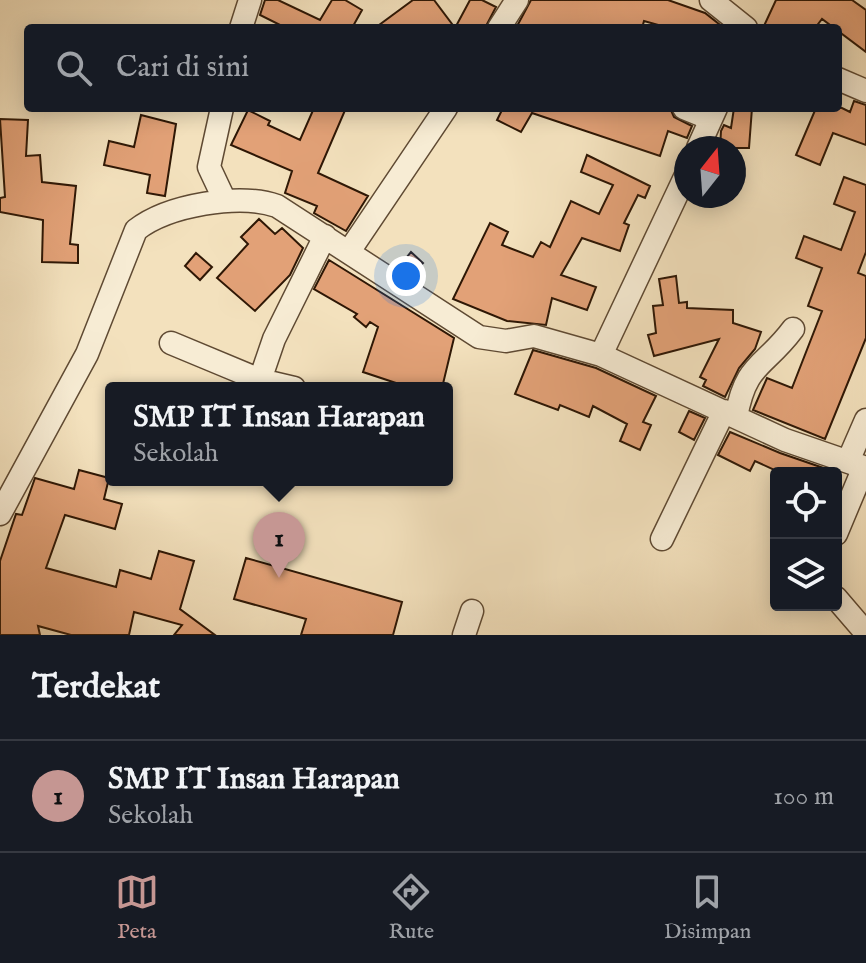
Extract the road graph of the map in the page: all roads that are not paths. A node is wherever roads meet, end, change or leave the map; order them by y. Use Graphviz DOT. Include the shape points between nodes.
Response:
graph roads {
  1 [pos="250,0"];
  2 [pos="517,0"];
  3 [pos="711,0"];
  4 [pos="242,24"];
  5 [pos="502,24"];
  6 [pos="741,24"];
  7 [pos="842,81"];
  8 [pos="866,91"];
  9 [pos="221,112"];
  10 [pos="443,112"];
  11 [pos="713,114"];
  12 [pos="703,136"];
  13 [pos="674,200"];
  14 [pos="225,201"];
  15 [pos="325,236"];
  16 [pos="350,250"];
  17 [pos="793,329"];
  18 [pos="171,343"];
  19 [pos="601,355"];
  20 [pos="260,380"];
  21 [pos="268,382"];
  22 [pos="730,414"];
  23 [pos="866,420"];
  24 [pos="860,465"];
  25 [pos="0,514"];
  26 [pos="842,517"];
  27 [pos="662,539"];
  28 [pos="842,605"];
  29 [pos="472,611"];
  30 [pos="866,633"];
  31 [pos="464,635"];
  1 -- 4 [label="street"];
  2 -- 5 [label="street"];
  3 -- 6 [label="street"];
  7 -- 8 [label="street"];
  9 -- 14 [label="street" via="209,167"];
  10 -- 16 [label="street"];
  11 -- 12 [label="street"];
  13 -- 19 [label="street"];
  14 -- 15 [label="street" via="267,202"];
  14 -- 25 [label="street" via="169,214 136,230 87,354"];
  15 -- 16 [label="street"];
  15 -- 20 [label="street" via="274,339"];
  16 -- 19 [label="street" via="479,337 498,341 534,336"];
  17 -- 22 [label="street" via="749,374"];
  18 -- 20 [label="street"];
  19 -- 22 [label="street"];
  20 -- 21 [label="street"];
  22 -- 24 [label="street" via="785,440"];
  22 -- 27 [label="street"];
  23 -- 24 [label="street"];
  24 -- 26 [label="street"];
  28 -- 30 [label="street"];
  29 -- 31 [label="street"];
}
